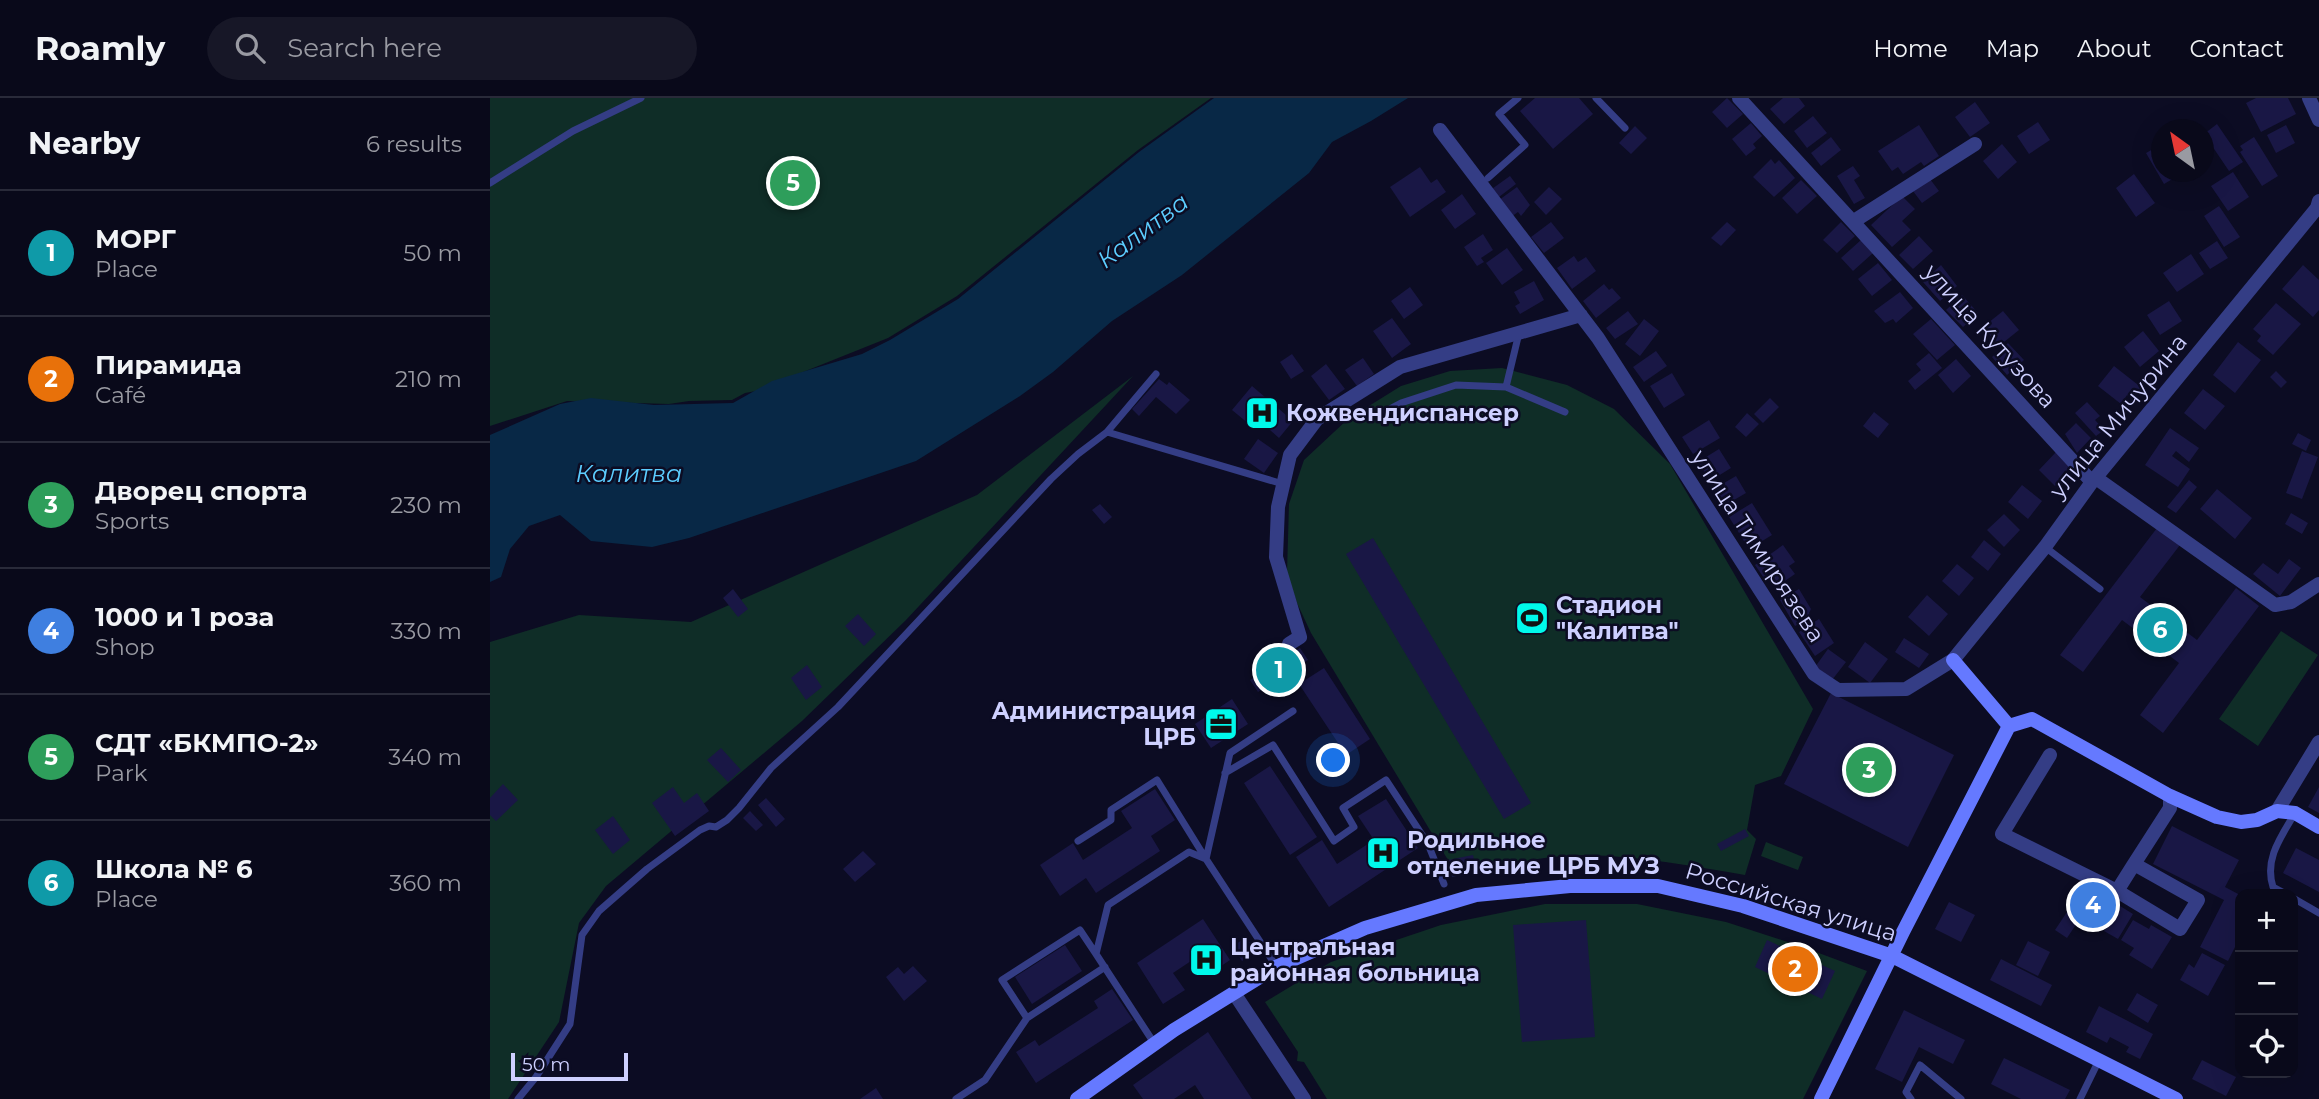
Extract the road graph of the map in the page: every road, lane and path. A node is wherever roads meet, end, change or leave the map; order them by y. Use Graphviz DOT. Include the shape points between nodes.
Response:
graph roads {
  1 [pos="641,98"];
  2 [pos="1518,98"];
  3 [pos="1596,98"];
  4 [pos="1739,98"];
  5 [pos="2309,98"];
  6 [pos="2319,120"];
  7 [pos="1625,128"];
  8 [pos="1440,130"];
  9 [pos="1975,144"];
  10 [pos="1488,178"];
  11 [pos="490,183"];
  12 [pos="2319,201"];
  13 [pos="1854,221"];
  14 [pos="1581,315"];
  15 [pos="1519,332"];
  16 [pos="1156,374"];
  17 [pos="1506,387"];
  18 [pos="1385,411"];
  19 [pos="1565,412"];
  20 [pos="1107,432"];
  21 [pos="2094,480"];
  22 [pos="1283,484"];
  23 [pos="2045,547"];
  24 [pos="2319,584"];
  25 [pos="2100,589"];
  26 [pos="1289,644"];
  27 [pos="1953,660"];
  28 [pos="1293,711"];
  29 [pos="2009,726"];
  30 [pos="2319,743"];
  31 [pos="2050,755"];
  32 [pos="1226,773"];
  33 [pos="2169,796"];
  34 [pos="2277,811"];
  35 [pos="2295,813"];
  36 [pos="2319,827"];
  37 [pos="1078,841"];
  38 [pos="1206,859"];
  39 [pos="2134,864"];
  40 [pos="1444,884"];
  41 [pos="2277,889"];
  42 [pos="2118,891"];
  43 [pos="2298,901"];
  44 [pos="2319,913"];
  45 [pos="1096,954"];
  46 [pos="1892,956"];
  47 [pos="1105,967"];
  48 [pos="1276,967"];
  49 [pos="1234,993"];
  50 [pos="1027,1018"];
  51 [pos="1155,1044"];
  52 [pos="2099,1060"];
  53 [pos="518,1099"];
  54 [pos="956,1099"];
  55 [pos="1077,1099"];
  56 [pos="1304,1099"];
  57 [pos="1821,1099"];
  58 [pos="1911,1099"];
  59 [pos="1961,1099"];
  60 [pos="2080,1099"];
  61 [pos="2176,1099"];
  1 -- 11 [label="lane" via="573,131"];
  2 -- 10 [label="lane" via="1499,114 1525,145"];
  3 -- 7 [label="lane"];
  4 -- 13 [label="street, улица Кутузова"];
  5 -- 6 [label="street"];
  8 -- 14 [label="street, улица Тимирязева"];
  9 -- 13 [label="street"];
  12 -- 21 [label="street, улица Мичурина"];
  13 -- 21 [label="street, улица Кутузова"];
  14 -- 15 [label="street"];
  14 -- 27 [label="street, улица Тимирязева" via="1814,674 1838,690 1906,689"];
  15 -- 17 [label="lane"];
  15 -- 22 [label="street" via="1400,367 1317,419 1290,455"];
  16 -- 20 [label="lane"];
  17 -- 18 [label="lane" via="1456,386"];
  17 -- 19 [label="lane"];
  20 -- 22 [label="lane"];
  20 -- 53 [label="lane" via="1051,479 838,707 771,768 727,820 700,830 599,911 582,935 570,1024"];
  21 -- 23 [label="street, улица Мичурина"];
  21 -- 24 [label="street, улица Кутузова" via="2275,606 2291,602"];
  22 -- 26 [label="street" via="1276,557 1300,637"];
  23 -- 25 [label="lane"];
  23 -- 27 [label="street, улица Мичурина"];
  27 -- 29 [label="street"];
  28 -- 32 [label="lane" via="1230,753"];
  29 -- 33 [label="street" via="2032,719"];
  29 -- 46 [label="street"];
  30 -- 34 [label="street"];
  31 -- 42 [label="street" via="2002,834"];
  32 -- 38 [label="lane"];
  32 -- 40 [label="lane" via="1273,745 1334,841 1354,827 1343,808 1386,780 1428,844"];
  33 -- 34 [label="street" via="2241,822"];
  33 -- 39 [label="street" via="2170,808"];
  34 -- 35 [label="street"];
  35 -- 36 [label="street"];
  35 -- 41 [label="lane" via="2273,850 2269,873"];
  37 -- 38 [label="lane" via="1111,820 1111,810 1157,780"];
  38 -- 45 [label="lane" via="1189,852 1108,905"];
  38 -- 48 [label="lane"];
  39 -- 42 [label="street"];
  39 -- 42 [label="street" via="2198,900 2180,929"];
  43 -- 44 [label="lane"];
  45 -- 47 [label="lane"];
  45 -- 50 [label="lane" via="1080,930 1002,980"];
  46 -- 48 [label="street, Российская улица" via="1743,906 1658,886 1570,886 1476,895 1365,928"];
  46 -- 52 [label="street, Российская улица"];
  46 -- 57 [label="street"];
  47 -- 50 [label="lane"];
  47 -- 51 [label="lane"];
  48 -- 49 [label="street, Российская улица"];
  49 -- 51 [label="street, Российская улица"];
  49 -- 56 [label="street"];
  50 -- 54 [label="lane" via="985,1080"];
  51 -- 55 [label="street, Российская улица"];
  52 -- 60 [label="lane"];
  52 -- 61 [label="street, Российская улица"];
  58 -- 59 [label="lane" via="1906,1092 1920,1065"];
}
